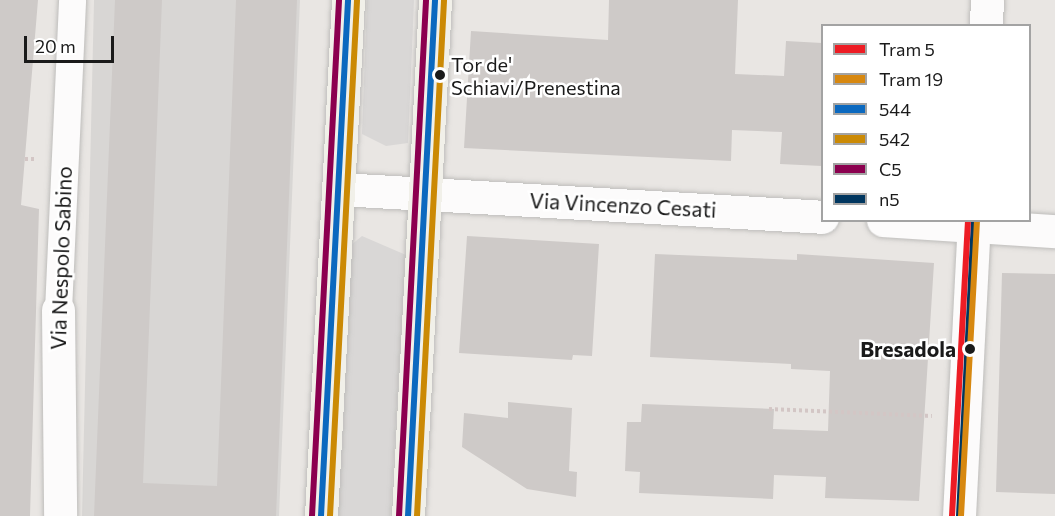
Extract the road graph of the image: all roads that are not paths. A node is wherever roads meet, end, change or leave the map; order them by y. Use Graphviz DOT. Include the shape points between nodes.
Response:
graph roads {
  1 [pos="72,0"];
  2 [pos="348,0"];
  3 [pos="435,0"];
  4 [pos="987,0"];
  5 [pos="986,24"];
  6 [pos="340,189"];
  7 [pos="424,193"];
  8 [pos="821,217"];
  9 [pos="944,222"];
  10 [pos="974,223"];
  11 [pos="1055,231"];
  12 [pos="58,310"];
  13 [pos="60,516"];
  14 [pos="321,516"];
  15 [pos="408,516"];
  16 [pos="959,516"];
  1 -- 12 [label="street, Via Nespolo Sabino"];
  2 -- 6 [label="main road"];
  3 -- 7 [label="main road"];
  4 -- 5 [label="street"];
  6 -- 7 [label="street, Via Vincenzo Cesati"];
  6 -- 14 [label="main road"];
  7 -- 8 [label="street, Via Vincenzo Cesati"];
  7 -- 15 [label="main road"];
  9 -- 10 [label="street"];
  10 -- 11 [label="street"];
  10 -- 16 [label="street"];
  12 -- 13 [label="street, Via Nespolo Sabino"];
}
